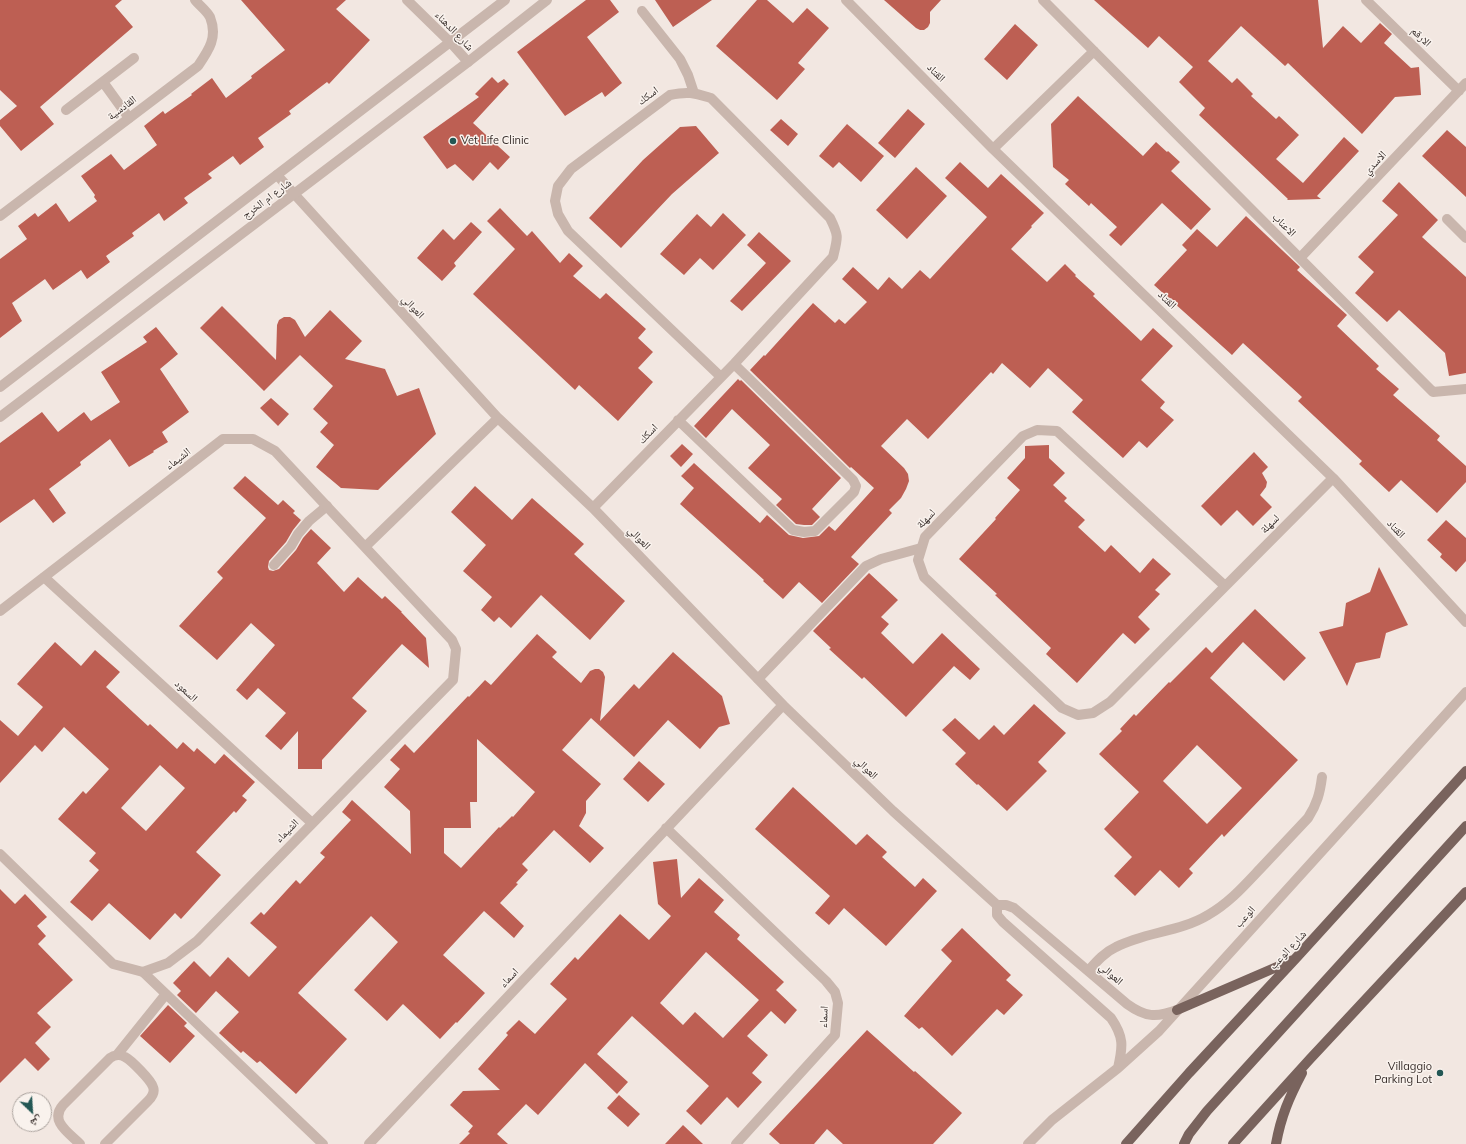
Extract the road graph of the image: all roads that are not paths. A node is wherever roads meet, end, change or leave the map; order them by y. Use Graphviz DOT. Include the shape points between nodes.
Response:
graph roads {
  1 [pos="195,0"];
  2 [pos="407,0"];
  3 [pos="505,0"];
  4 [pos="547,0"];
  5 [pos="846,0"];
  6 [pos="1043,0"];
  7 [pos="1366,0"];
  8 [pos="642,11"];
  9 [pos="451,43"];
  10 [pos="1094,51"];
  11 [pos="134,58"];
  12 [pos="468,62"];
  13 [pos="103,82"];
  14 [pos="1466,83"];
  15 [pos="1459,91"];
  16 [pos="694,93"];
  17 [pos="66,110"];
  18 [pos="129,118"];
  19 [pos="993,149"];
  20 [pos="277,175"];
  21 [pos="293,194"];
  22 [pos="0,216"];
  23 [pos="1447,219"];
  24 [pos="1466,238"];
  25 [pos="1300,258"];
  26 [pos="734,364"];
  27 [pos="721,377"];
  28 [pos="0,387"];
  29 [pos="1466,389"];
  30 [pos="0,417"];
  31 [pos="498,418"];
  32 [pos="678,420"];
  33 [pos="1333,478"];
  34 [pos="327,506"];
  35 [pos="593,508"];
  36 [pos="365,547"];
  37 [pos="921,548"];
  38 [pos="274,565"];
  39 [pos="44,577"];
  40 [pos="1225,586"];
  41 [pos="0,611"];
  42 [pos="1466,622"];
  43 [pos="758,679"];
  44 [pos="1466,692"];
  45 [pos="783,706"];
  46 [pos="1466,771"];
  47 [pos="1322,777"];
  48 [pos="312,823"];
  49 [pos="1466,826"];
  50 [pos="666,828"];
  51 [pos="0,854"];
  52 [pos="1466,892"];
  53 [pos="997,905"];
  54 [pos="1296,958"];
  55 [pos="1089,970"];
  56 [pos="143,972"];
  57 [pos="166,994"];
  58 [pos="1177,1010"];
  59 [pos="117,1055"];
  60 [pos="1310,1059"];
  61 [pos="1118,1068"];
  62 [pos="80,1144"];
  63 [pos="105,1144"];
  64 [pos="323,1144"];
  65 [pos="369,1144"];
  66 [pos="736,1144"];
  67 [pos="1028,1144"];
  68 [pos="1126,1144"];
  69 [pos="1184,1144"];
  70 [pos="1233,1144"];
  71 [pos="1276,1144"];
  1 -- 18 [label="street, القادسية" via="209,16 213,32 210,49 198,66"];
  2 -- 9 [label="street, شارع الدهناء"];
  3 -- 9 [label="street, شارع ام الخرج"];
  4 -- 12 [label="street, شارع ام الخرج"];
  5 -- 19 [label="street, القتاد"];
  6 -- 10 [label="street, الاعناب"];
  7 -- 15 [label="street, الارقم"];
  8 -- 16 [label="street" via="680,59"];
  9 -- 12 [label="street, شارع الدهناء"];
  9 -- 20 [label="street, شارع ام الخرج"];
  10 -- 19 [label="street"];
  10 -- 25 [label="street, الاعناب"];
  11 -- 13 [label="street"];
  12 -- 21 [label="street, شارع ام الخرج"];
  13 -- 17 [label="street"];
  13 -- 18 [label="street"];
  14 -- 15 [label="street, الاسدي"];
  15 -- 25 [label="street, الاسدي"];
  16 -- 26 [label="street, اسكك" via="711,98 830,218 837,232 833,257"];
  16 -- 27 [label="street, اسكك" via="670,95 571,169 558,186 555,201 558,214 568,231"];
  18 -- 22 [label="street, القادسية"];
  19 -- 33 [label="street, القتاد"];
  20 -- 21 [label="street, العوالي"];
  20 -- 28 [label="street, شارع ام الخرج"];
  21 -- 30 [label="street, شارع ام الخرج"];
  21 -- 31 [label="street, العوالي"];
  23 -- 24 [label="street"];
  25 -- 29 [label="street, الاعناب" via="1433,392"];
  26 -- 27 [label="street, اسكك"];
  26 -- 32 [label="street" via="853,480 856,486 854,492 815,531 793,530"];
  27 -- 32 [label="street, اسكك"];
  31 -- 35 [label="street, العوالي"];
  31 -- 36 [label="street"];
  32 -- 35 [label="street, اسكك"];
  33 -- 40 [label="street, لسهلة"];
  33 -- 42 [label="street, القتاد"];
  34 -- 36 [label="street, الشيماء"];
  34 -- 38 [label="street" via="309,521"];
  34 -- 39 [label="street, الشيماء" via="275,450 253,439 223,439"];
  35 -- 43 [label="street, العوالي"];
  36 -- 48 [label="street, الشيماء" via="452,640 456,649 453,680"];
  37 -- 40 [label="street, لسهلة" via="925,537 1023,436 1037,430 1057,431"];
  37 -- 40 [label="street, لسهلة" via="918,560 924,577 1062,708 1078,715 1093,713 1110,702"];
  37 -- 43 [label="street" via="880,559 866,566"];
  39 -- 41 [label="street, الشيماء"];
  39 -- 48 [label="street, السعود"];
  43 -- 45 [label="street, العوالي"];
  44 -- 58 [label="street, الوعب"];
  45 -- 50 [label="street, اسماء"];
  45 -- 53 [label="street, العوالي"];
  46 -- 54 [label="main road, شارع الوعب"];
  47 -- 55 [label="street" via="1320,796 1308,818 1222,906 1190,924 1115,947"];
  48 -- 56 [label="street, الشيماء" via="197,940 168,963"];
  49 -- 69 [label="main road" via="1207,1111"];
  50 -- 65 [label="street, اسماء"];
  50 -- 66 [label="street, اسماء" via="826,981 835,992 838,1003 835,1035"];
  51 -- 56 [label="street" via="112,964"];
  52 -- 60 [label="main road"];
  53 -- 55 [label="street, العوالي" via="1006,904 1014,908"];
  53 -- 61 [label="street, العوالي" via="997,915 1003,922 1111,1018 1122,1042"];
  54 -- 58 [label="main road"];
  54 -- 68 [label="main road, شارع الوعب"];
  55 -- 58 [label="street, العوالي" via="1138,1011 1151,1015 1165,1015"];
  56 -- 57 [label="street"];
  57 -- 59 [label="street"];
  57 -- 64 [label="street"];
  58 -- 61 [label="street, الوعب"];
  59 -- 62 [label="street" via="107,1061 58,1112 60,1124"];
  59 -- 63 [label="street" via="128,1059 149,1080 153,1087 153,1095"];
  60 -- 70 [label="main road"];
  60 -- 71 [label="main road" via="1287,1102"];
  61 -- 67 [label="street, الوعب" via="1066,1108"];
}
